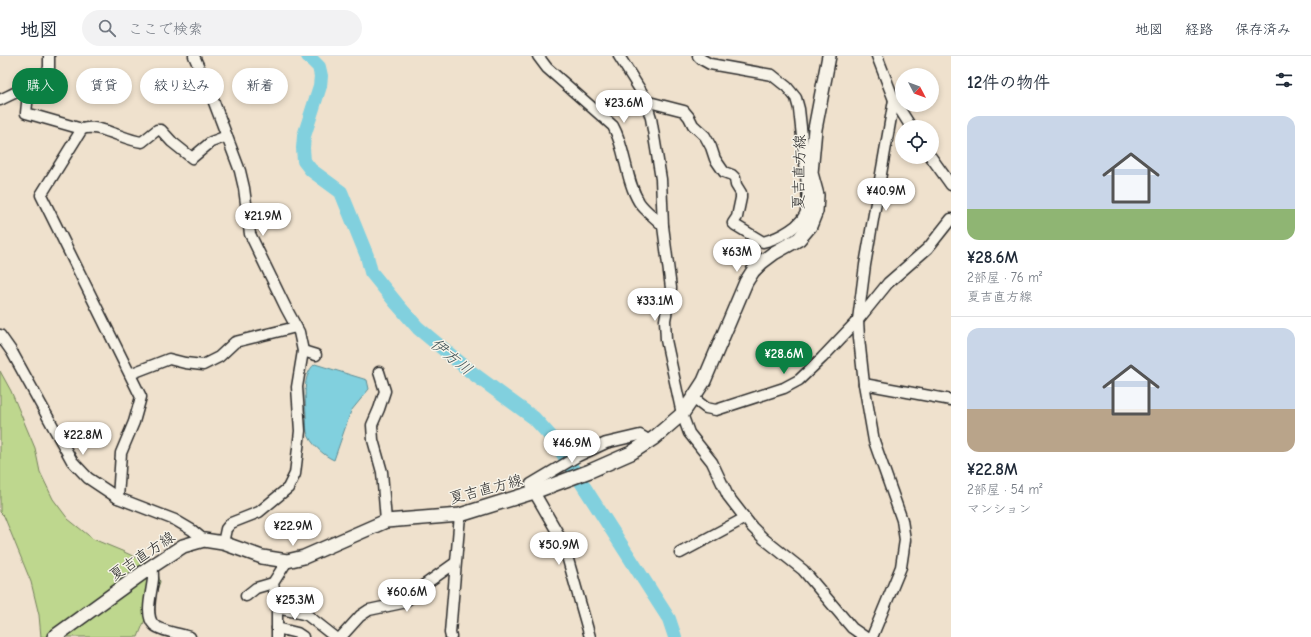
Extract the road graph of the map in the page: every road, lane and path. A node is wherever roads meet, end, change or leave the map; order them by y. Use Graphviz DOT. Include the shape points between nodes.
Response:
graph roads {
  1 [pos="49,56"];
  2 [pos="194,56"];
  3 [pos="538,56"];
  4 [pos="619,56"];
  5 [pos="698,56"];
  6 [pos="829,56"];
  7 [pos="877,56"];
  8 [pos="49,68"];
  9 [pos="12,94"];
  10 [pos="0,100"];
  11 [pos="894,100"];
  12 [pos="645,101"];
  13 [pos="27,104"];
  14 [pos="907,120"];
  15 [pos="82,129"];
  16 [pos="227,136"];
  17 [pos="935,164"];
  18 [pos="809,173"];
  19 [pos="951,185"];
  20 [pos="951,219"];
  21 [pos="663,226"];
  22 [pos="858,320"];
  23 [pos="296,327"];
  24 [pos="0,335"];
  25 [pos="303,351"];
  26 [pos="316,355"];
  27 [pos="379,372"];
  28 [pos="130,374"];
  29 [pos="864,384"];
  30 [pos="693,398"];
  31 [pos="951,400"];
  32 [pos="682,414"];
  33 [pos="650,441"];
  34 [pos="534,492"];
  35 [pos="118,498"];
  36 [pos="460,514"];
  37 [pos="745,518"];
  38 [pos="386,521"];
  39 [pos="204,540"];
  40 [pos="223,543"];
  41 [pos="680,553"];
  42 [pos="286,561"];
  43 [pos="455,563"];
  44 [pos="152,566"];
  45 [pos="272,583"];
  46 [pos="246,596"];
  47 [pos="277,608"];
  48 [pos="277,633"];
  49 [pos="873,636"];
  50 [pos="54,637"];
  51 [pos="190,637"];
  52 [pos="303,637"];
  53 [pos="335,637"];
  54 [pos="341,637"];
  55 [pos="451,637"];
  56 [pos="590,637"];
  1 -- 8 [label="street"];
  2 -- 16 [label="street"];
  3 -- 21 [label="street" via="613,126 631,183 640,202"];
  4 -- 12 [label="street"];
  5 -- 18 [label="street" via="710,64 772,75 787,87 796,98 799,109"];
  6 -- 18 [label="main road, 夏吉直方線"];
  7 -- 11 [label="street"];
  9 -- 10 [label="street"];
  11 -- 14 [label="street"];
  11 -- 22 [label="street"];
  12 -- 18 [label="street" via="684,111 693,125 705,136 715,159 724,172 735,178 741,193 742,198 733,222 763,242 795,226 803,217 807,208"];
  12 -- 21 [label="street" via="651,118 661,179"];
  13 -- 15 [label="street" via="26,113"];
  15 -- 16 [label="street" via="89,126 142,142 157,130 161,130 192,158 211,142"];
  15 -- 28 [label="street" via="41,195"];
  16 -- 23 [label="street" via="244,188 250,234"];
  17 -- 19 [label="street"];
  18 -- 30 [label="main road, 夏吉直方線" via="817,195 816,211 810,226 799,239 774,253 753,271 704,381"];
  20 -- 22 [label="street" via="928,248 888,283"];
  21 -- 32 [label="street" via="671,288 666,340"];
  22 -- 29 [label="street"];
  22 -- 30 [label="street" via="799,380 784,388 716,410 706,408"];
  23 -- 25 [label="street"];
  23 -- 28 [label="street" via="235,342 219,357 203,365 169,359"];
  24 -- 35 [label="street" via="72,461 88,478"];
  25 -- 26 [label="street"];
  25 -- 40 [label="street" via="298,388 300,431 295,474 288,488 259,512 231,523 226,529"];
  27 -- 38 [label="street" via="384,391 372,425 373,440 382,472"];
  28 -- 35 [label="street" via="141,397 121,453"];
  29 -- 31 [label="street"];
  29 -- 49 [label="street" via="874,440 902,520 905,540 902,567"];
  30 -- 32 [label="main road, 夏吉直方線"];
  32 -- 33 [label="main road, 夏吉直方線"];
  32 -- 37 [label="street" via="689,432 712,462 728,496"];
  33 -- 34 [label="main road, 夏吉直方線" via="631,453"];
  33 -- 34 [label="street" via="640,435 606,444 578,456 531,484"];
  34 -- 36 [label="main road, 夏吉直方線"];
  34 -- 56 [label="street" via="563,542"];
  35 -- 39 [label="street" via="175,520"];
  36 -- 38 [label="main road, 夏吉直方線"];
  36 -- 43 [label="street"];
  37 -- 41 [label="street"];
  37 -- 49 [label="street" via="764,538 803,570 852,628"];
  38 -- 42 [label="main road, 夏吉直方線" via="304,557"];
  39 -- 40 [label="main road, 夏吉直方線"];
  39 -- 44 [label="main road, 夏吉直方線" via="183,546"];
  40 -- 42 [label="main road, 夏吉直方線" via="262,557"];
  42 -- 45 [label="street"];
  43 -- 54 [label="street" via="402,603 364,613"];
  43 -- 55 [label="street"];
  44 -- 50 [label="main road, 夏吉直方線"];
  44 -- 51 [label="street" via="150,619 154,625"];
  45 -- 46 [label="street" via="256,588"];
  45 -- 47 [label="street"];
  47 -- 48 [label="street"];
  47 -- 53 [label="street" via="307,615"];
  48 -- 52 [label="street" via="298,634"];
}
